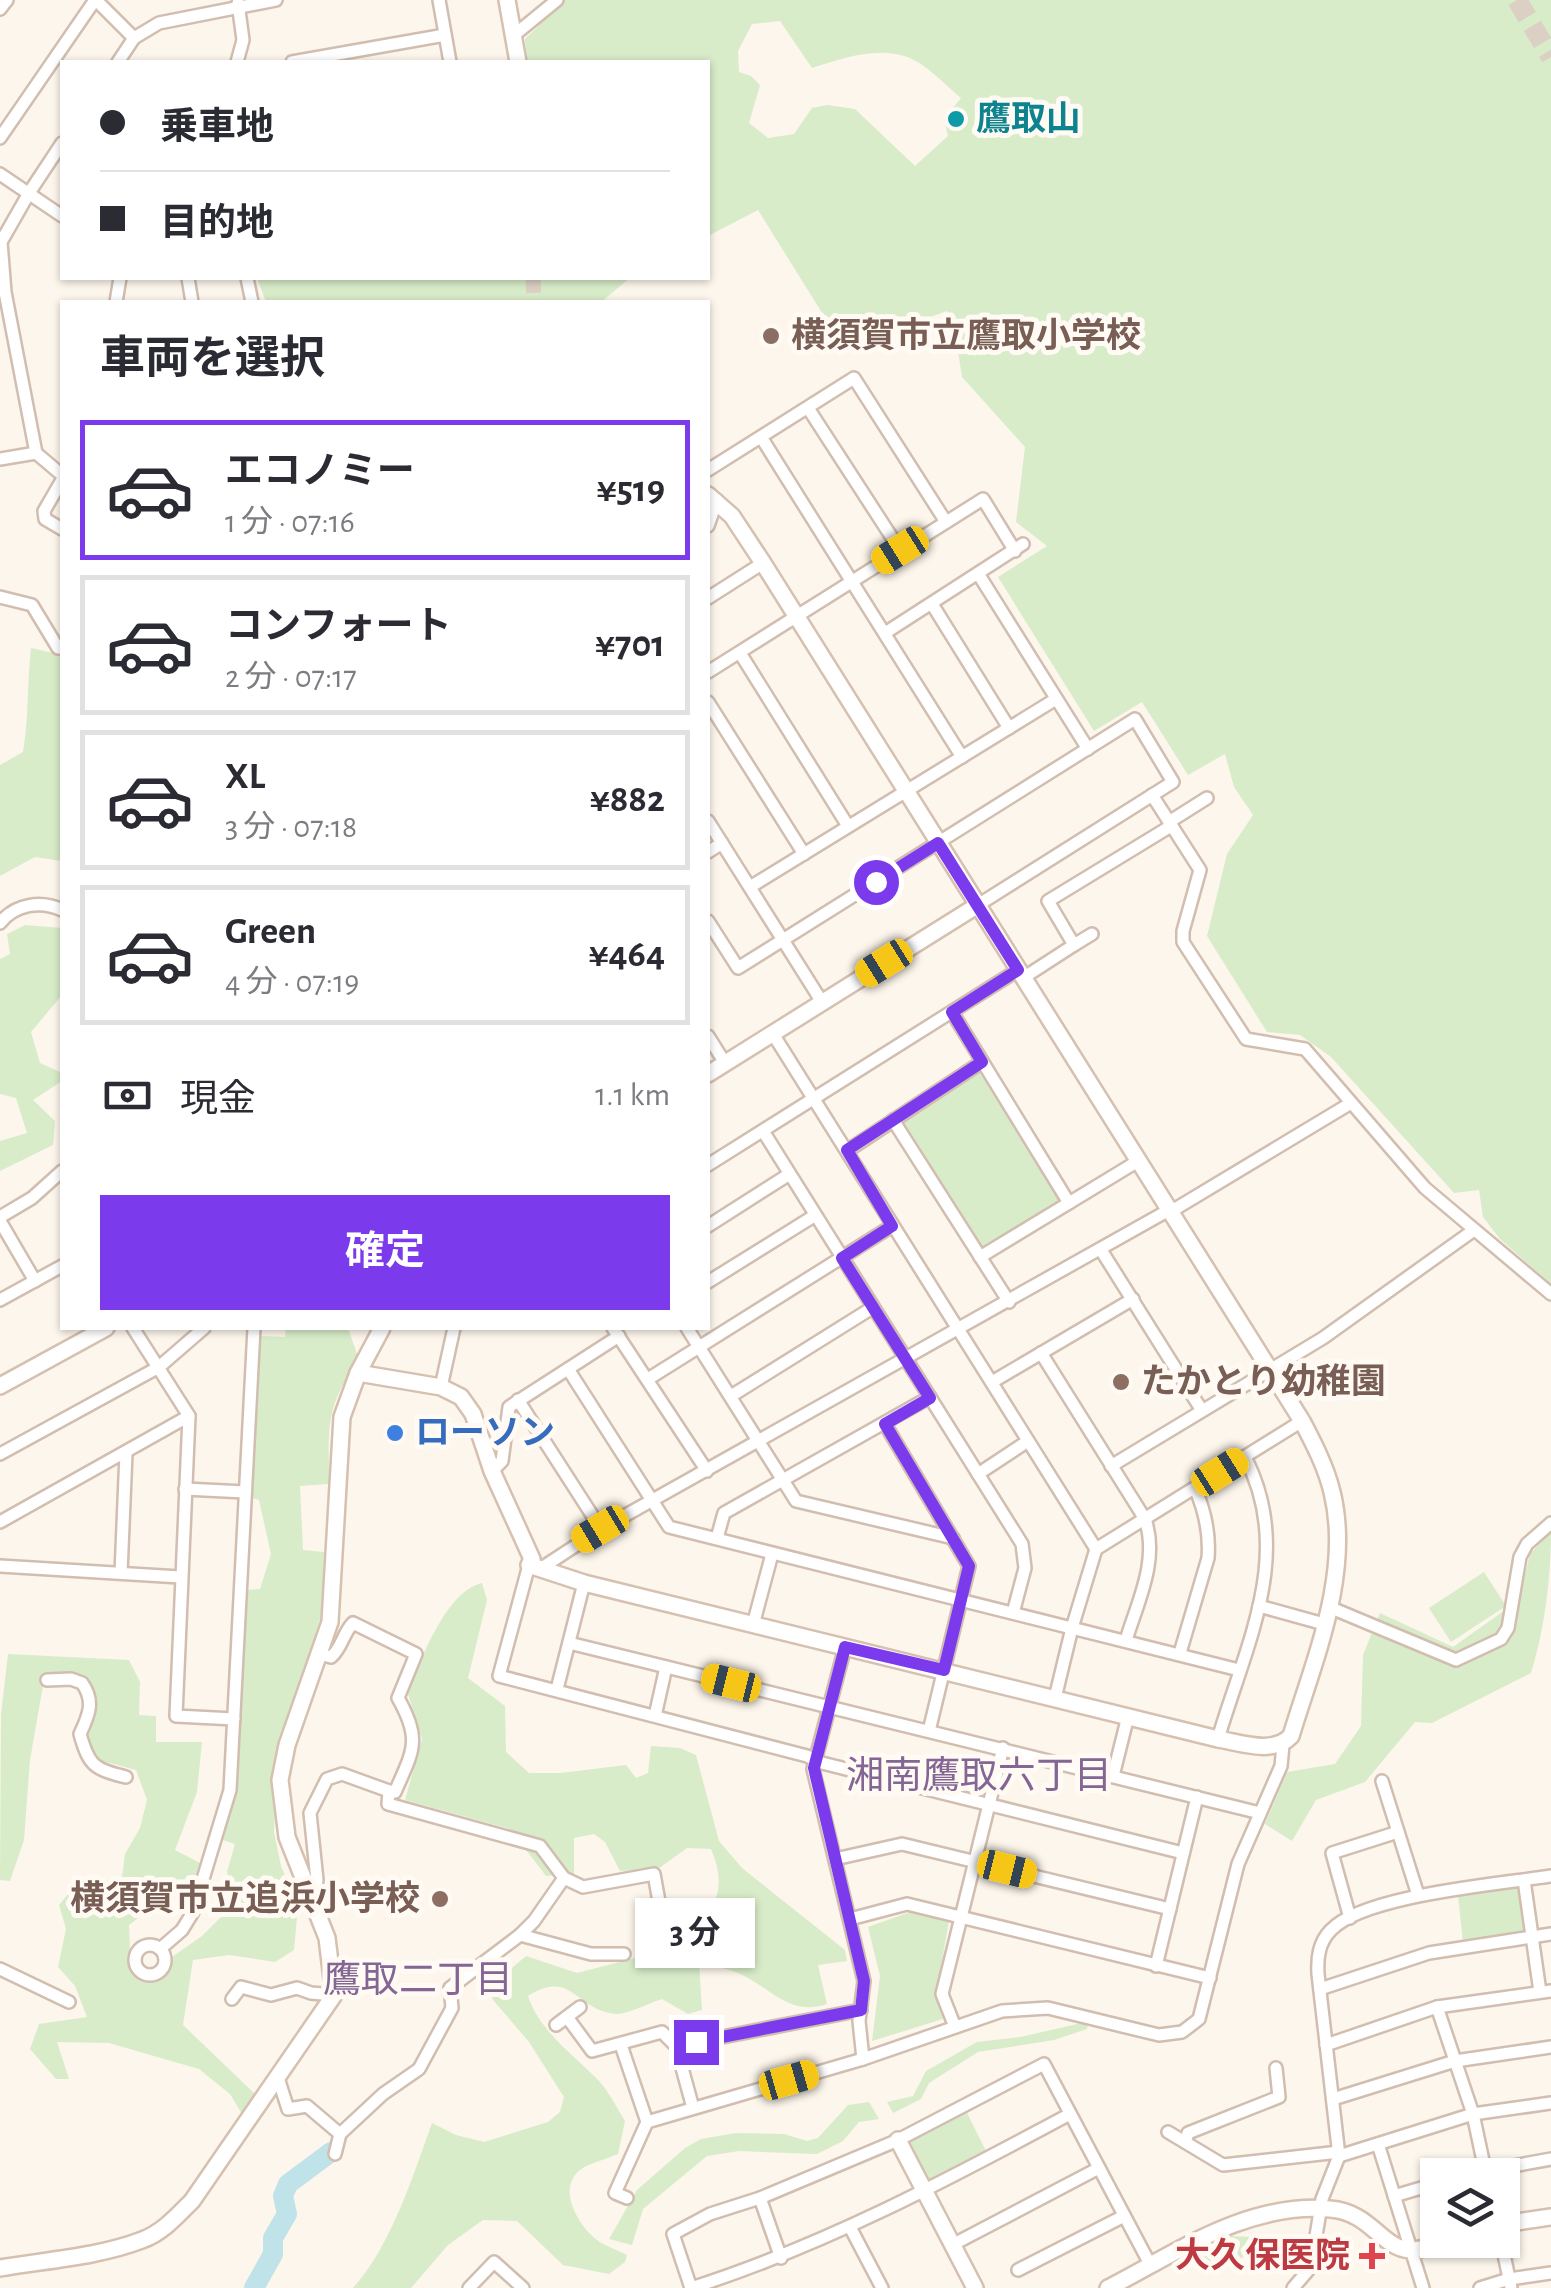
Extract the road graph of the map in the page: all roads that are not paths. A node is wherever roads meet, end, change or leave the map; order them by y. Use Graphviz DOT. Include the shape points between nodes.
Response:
graph roads {
  1 [pos="7,0"];
  2 [pos="95,0"];
  3 [pos="276,0"];
  4 [pos="439,0"];
  5 [pos="507,0"];
  6 [pos="556,0"];
  7 [pos="238,3"];
  8 [pos="0,9"];
  9 [pos="446,36"];
  10 [pos="513,36"];
  11 [pos="134,38"];
  12 [pos="119,60"];
  13 [pos="238,60"];
  14 [pos="304,60"];
  15 [pos="450,60"];
  16 [pos="518,60"];
  17 [pos="0,138"];
  18 [pos="60,147"];
  19 [pos="0,174"];
  20 [pos="29,193"];
  21 [pos="60,215"];
  22 [pos="3,293"];
  23 [pos="808,408"];
  24 [pos="761,436"];
  25 [pos="36,453"];
  26 [pos="0,459"];
  27 [pos="710,469"];
  28 [pos="60,476"];
  29 [pos="60,482"];
  30 [pos="712,497"];
  31 [pos="946,522"];
  32 [pos="60,528"];
  33 [pos="900,550"];
  34 [pos="763,563"];
  35 [pos="979,575"];
  36 [pos="851,580"];
  37 [pos="710,597"];
  38 [pos="0,598"];
  39 [pos="932,604"];
  40 [pos="795,615"];
  41 [pos="885,633"];
  42 [pos="60,648"];
  43 [pos="740,653"];
  44 [pos="710,667"];
  45 [pos="1056,698"];
  46 [pos="710,705"];
  47 [pos="1009,728"];
  48 [pos="1088,749"];
  49 [pos="962,757"];
  50 [pos="908,791"];
  51 [pos="1152,795"];
  52 [pos="1207,798"];
  53 [pos="710,824"];
  54 [pos="1170,824"];
  55 [pos="848,826"];
  56 [pos="722,843"];
  57 [pos="938,843"];
  58 [pos="710,851"];
  59 [pos="804,854"];
  60 [pos="750,888"];
  61 [pos="978,905"];
  62 [pos="60,908"];
  63 [pos="0,923"];
  64 [pos="710,924"];
  65 [pos="1092,934"];
  66 [pos="783,940"];
  67 [pos="1074,945"];
  68 [pos="1021,974"];
  69 [pos="822,1002"];
  70 [pos="952,1012"];
  71 [pos="773,1034"];
  72 [pos="710,1039"];
  73 [pos="982,1062"];
  74 [pos="725,1064"];
  75 [pos="710,1073"];
  76 [pos="812,1100"];
  77 [pos="1351,1104"];
  78 [pos="893,1120"];
  79 [pos="763,1131"];
  80 [pos="847,1150"];
  81 [pos="1138,1161"];
  82 [pos="710,1164"];
  83 [pos="60,1173"];
  84 [pos="788,1175"];
  85 [pos="1069,1203"];
  86 [pos="1169,1211"];
  87 [pos="814,1216"];
  88 [pos="0,1219"];
  89 [pos="710,1225"];
  90 [pos="892,1226"];
  91 [pos="1474,1230"];
  92 [pos="1101,1250"];
  93 [pos="980,1257"];
  94 [pos="842,1258"];
  95 [pos="60,1267"];
  96 [pos="35,1281"];
  97 [pos="710,1281"];
  98 [pos="1551,1294"];
  99 [pos="1132,1299"];
  100 [pos="0,1300"];
  101 [pos="1009,1302"];
  102 [pos="872,1308"];
  103 [pos="102,1330"];
  104 [pos="134,1330"];
  105 [pos="202,1330"];
  106 [pos="254,1330"];
  107 [pos="381,1330"];
  108 [pos="454,1330"];
  109 [pos="688,1330"];
  110 [pos="958,1330"];
  111 [pos="616,1332"];
  112 [pos="699,1347"];
  113 [pos="1040,1353"];
  114 [pos="906,1359"];
  115 [pos="160,1366"];
  116 [pos="568,1369"];
  117 [pos="1269,1370"];
  118 [pos="358,1373"];
  119 [pos="648,1379"];
  120 [pos="992,1382"];
  121 [pos="0,1386"];
  122 [pos="441,1386"];
  123 [pos="731,1396"];
  124 [pos="930,1398"];
  125 [pos="518,1400"];
  126 [pos="1201,1409"];
  127 [pos="189,1416"];
  128 [pos="1302,1420"];
  129 [pos="885,1424"];
  130 [pos="759,1441"];
  131 [pos="1028,1441"];
  132 [pos="126,1453"];
  133 [pos="0,1454"];
  134 [pos="1244,1457"];
  135 [pos="1111,1466"];
  136 [pos="492,1471"];
  137 [pos="707,1471"];
  138 [pos="978,1474"];
  139 [pos="784,1480"];
  140 [pos="1195,1488"];
  141 [pos="185,1489"];
  142 [pos="246,1492"];
  143 [pos="654,1501"];
  144 [pos="1145,1518"];
  145 [pos="0,1522"];
  146 [pos="1551,1523"];
  147 [pos="600,1529"];
  148 [pos="717,1538"];
  149 [pos="953,1538"];
  150 [pos="1096,1549"];
  151 [pos="772,1554"];
  152 [pos="0,1566"];
  153 [pos="534,1567"];
  154 [pos="120,1573"];
  155 [pos="180,1576"];
  156 [pos="584,1583"];
  157 [pos="962,1600"];
  158 [pos="1259,1606"];
  159 [pos="1329,1607"];
  160 [pos="1014,1613"];
  161 [pos="1324,1624"];
  162 [pos="753,1625"];
  163 [pos="1072,1628"];
  164 [pos="1126,1640"];
  165 [pos="570,1644"];
  166 [pos="845,1647"];
  167 [pos="1180,1653"];
  168 [pos="319,1654"];
  169 [pos="666,1667"];
  170 [pos="944,1670"];
  171 [pos="1239,1670"];
  172 [pos="47,1680"];
  173 [pos="557,1689"];
  174 [pos="1055,1698"];
  175 [pos="829,1707"];
  176 [pos="655,1716"];
  177 [pos="1128,1716"];
  178 [pos="234,1719"];
  179 [pos="929,1732"];
  180 [pos="1218,1739"];
  181 [pos="1283,1745"];
  182 [pos="1003,1748"];
  183 [pos="816,1760"];
  184 [pos="1113,1776"];
  185 [pos="126,1777"];
  186 [pos="1382,1781"];
  187 [pos="389,1792"];
  188 [pos="1197,1797"];
  189 [pos="988,1803"];
  190 [pos="1260,1814"];
  191 [pos="1398,1832"];
  192 [pos="1183,1853"];
  193 [pos="835,1858"];
  194 [pos="975,1861"];
  195 [pos="1551,1876"];
  196 [pos="564,1878"];
  197 [pos="1524,1880"];
  198 [pos="1418,1895"];
  199 [pos="312,1900"];
  200 [pos="1170,1909"];
  201 [pos="850,1918"];
  202 [pos="962,1918"];
  203 [pos="1350,1918"];
  204 [pos="708,1930"];
  205 [pos="1551,1934"];
  206 [pos="520,1935"];
  207 [pos="1532,1937"];
  208 [pos="160,1950"];
  209 [pos="624,1954"];
  210 [pos="1156,1966"];
  211 [pos="0,1969"];
  212 [pos="1210,1978"];
  213 [pos="1320,1988"];
  214 [pos="1546,1991"];
  215 [pos="334,1995"];
  216 [pos="232,2000"];
  217 [pos="69,2002"];
  218 [pos="580,2007"];
  219 [pos="1437,2007"];
  220 [pos="861,2010"];
  221 [pos="954,2027"];
  222 [pos="1326,2044"];
  223 [pos="621,2045"];
  224 [pos="676,2046"];
  225 [pos="1551,2047"];
  226 [pos="863,2059"];
  227 [pos="1456,2061"];
  228 [pos="1276,2068"];
  229 [pos="278,2078"];
  230 [pos="1333,2099"];
  231 [pos="1551,2103"];
  232 [pos="693,2108"];
  233 [pos="1070,2114"];
  234 [pos="1473,2114"];
  235 [pos="648,2122"];
  236 [pos="1168,2132"];
  237 [pos="340,2134"];
  238 [pos="898,2140"];
  239 [pos="1185,2142"];
  240 [pos="1378,2144"];
  241 [pos="335,2154"];
  242 [pos="1339,2154"];
  243 [pos="1483,2158"];
  244 [pos="1551,2159"];
  245 [pos="1520,2165"];
  246 [pos="1099,2168"];
  247 [pos="1420,2188"];
  248 [pos="924,2192"];
  249 [pos="1394,2196"];
  250 [pos="627,2198"];
  251 [pos="760,2198"];
  252 [pos="1320,2209"];
  253 [pos="1124,2216"];
  254 [pos="1551,2217"];
  255 [pos="1520,2221"];
  256 [pos="850,2227"];
  257 [pos="952,2245"];
  258 [pos="1420,2248"];
  259 [pos="1411,2250"];
  260 [pos="781,2258"];
  261 [pos="1505,2258"];
  262 [pos="1151,2266"];
  263 [pos="0,2268"];
  264 [pos="1018,2270"];
  265 [pos="1551,2273"];
  266 [pos="730,2282"];
  267 [pos="1510,2283"];
  268 [pos="470,2288"];
  269 [pos="524,2288"];
  270 [pos="691,2288"];
  271 [pos="882,2288"];
  272 [pos="975,2288"];
  273 [pos="1108,2288"];
  274 [pos="1292,2288"];
  275 [pos="1423,2288"];
  276 [pos="1480,2288"];
  1 -- 8 [label="street"];
  2 -- 11 [label="street"];
  2 -- 17 [label="street"];
  3 -- 7 [label="street"];
  4 -- 9 [label="street"];
  5 -- 10 [label="street"];
  6 -- 10 [label="street"];
  7 -- 11 [label="street" via="159,23"];
  7 -- 13 [label="street"];
  9 -- 14 [label="street"];
  9 -- 15 [label="street"];
  10 -- 16 [label="street"];
  11 -- 12 [label="street"];
  18 -- 20 [label="street"];
  19 -- 20 [label="street"];
  20 -- 21 [label="street"];
  20 -- 22 [label="street" via="1,242"];
  22 -- 25 [label="street"];
  23 -- 24 [label="street"];
  23 -- 31 [label="street" via="854,378"];
  23 -- 33 [label="street"];
  24 -- 27 [label="street"];
  24 -- 36 [label="street"];
  25 -- 26 [label="street"];
  25 -- 28 [label="street"];
  29 -- 32 [label="street" via="44,510 45,519"];
  30 -- 34 [label="street"];
  31 -- 33 [label="street"];
  31 -- 35 [label="street" via="983,498 1019,548"];
  33 -- 36 [label="street"];
  34 -- 37 [label="street"];
  34 -- 40 [label="street"];
  35 -- 39 [label="street"];
  35 -- 45 [label="street"];
  36 -- 40 [label="street"];
  36 -- 41 [label="street"];
  38 -- 42 [label="street" via="32,604"];
  39 -- 41 [label="street"];
  39 -- 47 [label="street"];
  40 -- 43 [label="street"];
  40 -- 50 [label="street"];
  41 -- 49 [label="street"];
  43 -- 44 [label="street"];
  43 -- 55 [label="street"];
  45 -- 47 [label="street"];
  45 -- 48 [label="street"];
  46 -- 59 [label="street"];
  47 -- 49 [label="street"];
  48 -- 51 [label="street" via="1135,719 1173,782"];
  48 -- 57 [label="street"];
  49 -- 50 [label="street"];
  50 -- 55 [label="street"];
  50 -- 57 [label="street"];
  51 -- 54 [label="street"];
  51 -- 61 [label="street"];
  52 -- 54 [label="street"];
  53 -- 56 [label="street"];
  54 -- 67 [label="street" via="1048,901"];
  54 -- 77 [label="street" via="1200,870 1183,942 1214,994 1246,1039 1304,1050"];
  55 -- 59 [label="street"];
  56 -- 58 [label="street"];
  56 -- 60 [label="street"];
  57 -- 61 [label="street"];
  57 -- 66 [label="street"];
  59 -- 60 [label="street"];
  60 -- 66 [label="street"];
  61 -- 68 [label="street"];
  61 -- 69 [label="street"];
  62 -- 63 [label="street" via="29,905"];
  64 -- 66 [label="street" via="738,968"];
  65 -- 67 [label="street"];
  66 -- 69 [label="street"];
  67 -- 68 [label="street"];
  68 -- 70 [label="street"];
  68 -- 81 [label="street"];
  69 -- 71 [label="street"];
  70 -- 73 [label="street"];
  70 -- 76 [label="street"];
  71 -- 74 [label="street"];
  71 -- 76 [label="street"];
  72 -- 74 [label="street"];
  73 -- 78 [label="street"];
  73 -- 85 [label="street"];
  74 -- 75 [label="street"];
  76 -- 79 [label="street"];
  76 -- 80 [label="street"];
  77 -- 86 [label="street"];
  77 -- 91 [label="street" via="1425,1188"];
  78 -- 80 [label="street"];
  78 -- 93 [label="street"];
  79 -- 82 [label="street"];
  79 -- 84 [label="street"];
  80 -- 90 [label="street"];
  81 -- 85 [label="street"];
  81 -- 86 [label="street"];
  83 -- 88 [label="street"];
  84 -- 87 [label="street"];
  84 -- 89 [label="street"];
  85 -- 93 [label="street"];
  86 -- 92 [label="street"];
  86 -- 117 [label="street"];
  87 -- 94 [label="street"];
  87 -- 97 [label="street"];
  88 -- 96 [label="street"];
  90 -- 94 [label="street"];
  90 -- 110 [label="street"];
  91 -- 98 [label="street"];
  91 -- 117 [label="street"];
  92 -- 99 [label="street"];
  92 -- 101 [label="street"];
  93 -- 101 [label="street"];
  94 -- 102 [label="street"];
  94 -- 112 [label="street"];
  95 -- 96 [label="street"];
  96 -- 100 [label="street"];
  99 -- 113 [label="street"];
  99 -- 126 [label="street"];
  101 -- 110 [label="street"];
  102 -- 114 [label="street"];
  102 -- 123 [label="street"];
  103 -- 121 [label="street"];
  104 -- 115 [label="street"];
  105 -- 115 [label="street"];
  106 -- 142 [label="street"];
  107 -- 118 [label="street"];
  108 -- 122 [label="street"];
  109 -- 112 [label="street"];
  110 -- 114 [label="street"];
  110 -- 120 [label="street"];
  111 -- 116 [label="street"];
  111 -- 119 [label="street"];
  112 -- 119 [label="street"];
  112 -- 123 [label="street"];
  113 -- 120 [label="street"];
  113 -- 135 [label="street"];
  114 -- 124 [label="street"];
  114 -- 130 [label="street"];
  115 -- 127 [label="street"];
  115 -- 133 [label="street"];
  116 -- 125 [label="street"];
  116 -- 143 [label="street"];
  117 -- 126 [label="street"];
  117 -- 128 [label="street"];
  118 -- 122 [label="street"];
  118 -- 168 [label="street" via="342,1417 330,1622"];
  119 -- 137 [label="street"];
  120 -- 131 [label="street"];
  122 -- 136 [label="street" via="473,1414"];
  123 -- 130 [label="street"];
  124 -- 129 [label="street"];
  124 -- 138 [label="street"];
  125 -- 136 [label="street" via="509,1407 502,1461"];
  125 -- 147 [label="street"];
  126 -- 135 [label="street"];
  127 -- 132 [label="street"];
  127 -- 141 [label="street"];
  128 -- 134 [label="street"];
  128 -- 159 [label="street" via="1333,1496 1338,1546"];
  129 -- 139 [label="street"];
  129 -- 149 [label="street"];
  130 -- 137 [label="street"];
  130 -- 139 [label="street"];
  131 -- 138 [label="street"];
  131 -- 150 [label="street"];
  132 -- 145 [label="street"];
  132 -- 154 [label="street"];
  134 -- 140 [label="street"];
  134 -- 158 [label="street" via="1264,1502 1269,1539"];
  135 -- 144 [label="street"];
  136 -- 153 [label="street"];
  137 -- 143 [label="street"];
  138 -- 160 [label="street" via="1025,1555"];
  139 -- 148 [label="street" via="724,1513"];
  139 -- 149 [label="street" via="796,1501"];
  140 -- 144 [label="street"];
  140 -- 167 [label="street" via="1210,1542"];
  141 -- 142 [label="street"];
  141 -- 155 [label="street"];
  142 -- 178 [label="street"];
  143 -- 147 [label="street"];
  143 -- 148 [label="street" via="669,1526"];
  144 -- 150 [label="street"];
  144 -- 164 [label="street" via="1150,1562"];
  146 -- 159 [label="street" via="1520,1557 1508,1628 1500,1639 1456,1660"];
  147 -- 153 [label="street"];
  148 -- 151 [label="street"];
  149 -- 157 [label="street" via="969,1566"];
  150 -- 163 [label="street"];
  151 -- 157 [label="street"];
  151 -- 162 [label="street"];
  152 -- 154 [label="street"];
  153 -- 156 [label="street"];
  153 -- 173 [label="street" via="499,1676"];
  154 -- 155 [label="street"];
  155 -- 178 [label="street" via="176,1716"];
  156 -- 162 [label="street"];
  156 -- 165 [label="street"];
  157 -- 160 [label="street"];
  157 -- 170 [label="street"];
  158 -- 161 [label="street"];
  158 -- 171 [label="street"];
  159 -- 161 [label="street"];
  160 -- 163 [label="street"];
  161 -- 181 [label="street"];
  162 -- 166 [label="street"];
  163 -- 164 [label="street"];
  163 -- 174 [label="street"];
  164 -- 167 [label="street"];
  165 -- 169 [label="street"];
  165 -- 173 [label="street"];
  166 -- 170 [label="street"];
  166 -- 175 [label="street"];
  167 -- 171 [label="street"];
  168 -- 187 [label="street" via="337,1652 353,1623 416,1654 398,1698 414,1728 413,1752 396,1792"];
  168 -- 199 [label="street" via="280,1780 287,1837"];
  169 -- 175 [label="street"];
  169 -- 176 [label="street"];
  170 -- 174 [label="street"];
  170 -- 179 [label="street"];
  171 -- 180 [label="street"];
  172 -- 185 [label="street" via="82,1682 90,1704 80,1734 85,1751 102,1771"];
  173 -- 176 [label="street"];
  174 -- 177 [label="street"];
  175 -- 179 [label="street"];
  175 -- 183 [label="street"];
  176 -- 183 [label="street"];
  177 -- 180 [label="street"];
  177 -- 184 [label="street"];
  178 -- 208 [label="street" via="230,1790 193,1912"];
  179 -- 182 [label="street"];
  180 -- 181 [label="street"];
  181 -- 190 [label="street"];
  182 -- 184 [label="street"];
  182 -- 189 [label="street"];
  183 -- 189 [label="street"];
  183 -- 193 [label="street"];
  184 -- 188 [label="street"];
  186 -- 191 [label="street"];
  187 -- 196 [label="street" via="388,1804 540,1846"];
  187 -- 199 [label="street" via="342,1774 328,1779 310,1813"];
  188 -- 190 [label="street"];
  188 -- 192 [label="street"];
  189 -- 192 [label="street"];
  189 -- 194 [label="street"];
  190 -- 212 [label="street" via="1238,1864"];
  191 -- 198 [label="street"];
  191 -- 203 [label="street" via="1332,1852"];
  192 -- 200 [label="street"];
  193 -- 194 [label="street" via="902,1844"];
  193 -- 201 [label="street"];
  194 -- 200 [label="street"];
  194 -- 202 [label="street"];
  195 -- 197 [label="street"];
  196 -- 204 [label="street" via="583,1887 654,1874 662,1918 683,1915"];
  196 -- 206 [label="street"];
  197 -- 198 [label="street"];
  197 -- 207 [label="street"];
  198 -- 203 [label="street"];
  199 -- 215 [label="street" via="327,1938"];
  200 -- 210 [label="street"];
  201 -- 202 [label="street" via="908,1904"];
  201 -- 220 [label="street" via="864,1981"];
  202 -- 210 [label="street"];
  202 -- 221 [label="street" via="942,1994"];
  203 -- 213 [label="street" via="1321,1944"];
  205 -- 207 [label="street"];
  206 -- 209 [label="street" via="591,1954"];
  206 -- 237 [label="street" via="450,1988 452,2008 416,2074 382,2094"];
  207 -- 213 [label="street" via="1429,1953"];
  207 -- 214 [label="street"];
  210 -- 212 [label="street"];
  211 -- 217 [label="street"];
  212 -- 221 [label="street" via="1198,2019 1172,2035 1048,2008 1002,2011"];
  213 -- 222 [label="street"];
  214 -- 219 [label="street"];
  215 -- 216 [label="street" via="298,1988 271,1995 241,1987"];
  215 -- 229 [label="street"];
  218 -- 223 [label="street" via="562,2021 592,2051"];
  219 -- 222 [label="street"];
  219 -- 227 [label="street"];
  220 -- 224 [label="street"];
  220 -- 226 [label="street"];
  221 -- 226 [label="street"];
  222 -- 230 [label="street"];
  223 -- 224 [label="street" via="662,2032"];
  223 -- 235 [label="street"];
  224 -- 232 [label="street"];
  225 -- 227 [label="street"];
  226 -- 232 [label="street"];
  227 -- 230 [label="street"];
  227 -- 234 [label="street"];
  228 -- 239 [label="street" via="1280,2097 1188,2133"];
  229 -- 237 [label="street" via="288,2109 306,2106"];
  229 -- 263 [label="street" via="192,2201 160,2231 109,2249"];
  230 -- 242 [label="street"];
  231 -- 234 [label="street"];
  232 -- 235 [label="street"];
  233 -- 238 [label="street" via="1044,2064"];
  233 -- 246 [label="street"];
  233 -- 248 [label="street"];
  234 -- 240 [label="street"];
  234 -- 243 [label="street"];
  235 -- 250 [label="street" via="615,2193"];
  236 -- 239 [label="street"];
  237 -- 241 [label="street"];
  238 -- 248 [label="street"];
  238 -- 251 [label="street"];
  239 -- 242 [label="street" via="1222,2165"];
  240 -- 242 [label="street"];
  240 -- 249 [label="street"];
  242 -- 252 [label="street"];
  244 -- 245 [label="street"];
  246 -- 253 [label="street"];
  246 -- 257 [label="street"];
  247 -- 249 [label="street"];
  248 -- 256 [label="street"];
  248 -- 257 [label="street"];
  249 -- 259 [label="street"];
  251 -- 260 [label="street"];
  251 -- 270 [label="street" via="672,2234"];
  252 -- 259 [label="street" via="1352,2214"];
  252 -- 262 [label="street" via="1248,2217"];
  252 -- 274 [label="street" via="1311,2267"];
  253 -- 262 [label="street"];
  253 -- 264 [label="street"];
  254 -- 255 [label="street"];
  256 -- 260 [label="street"];
  256 -- 271 [label="street"];
  257 -- 272 [label="street"];
  258 -- 259 [label="street"];
  259 -- 275 [label="street"];
  260 -- 266 [label="street"];
  261 -- 267 [label="street"];
  262 -- 273 [label="street"];
  265 -- 267 [label="street"];
  266 -- 270 [label="street"];
  267 -- 276 [label="street"];
  268 -- 269 [label="street" via="494,2262"];
}
